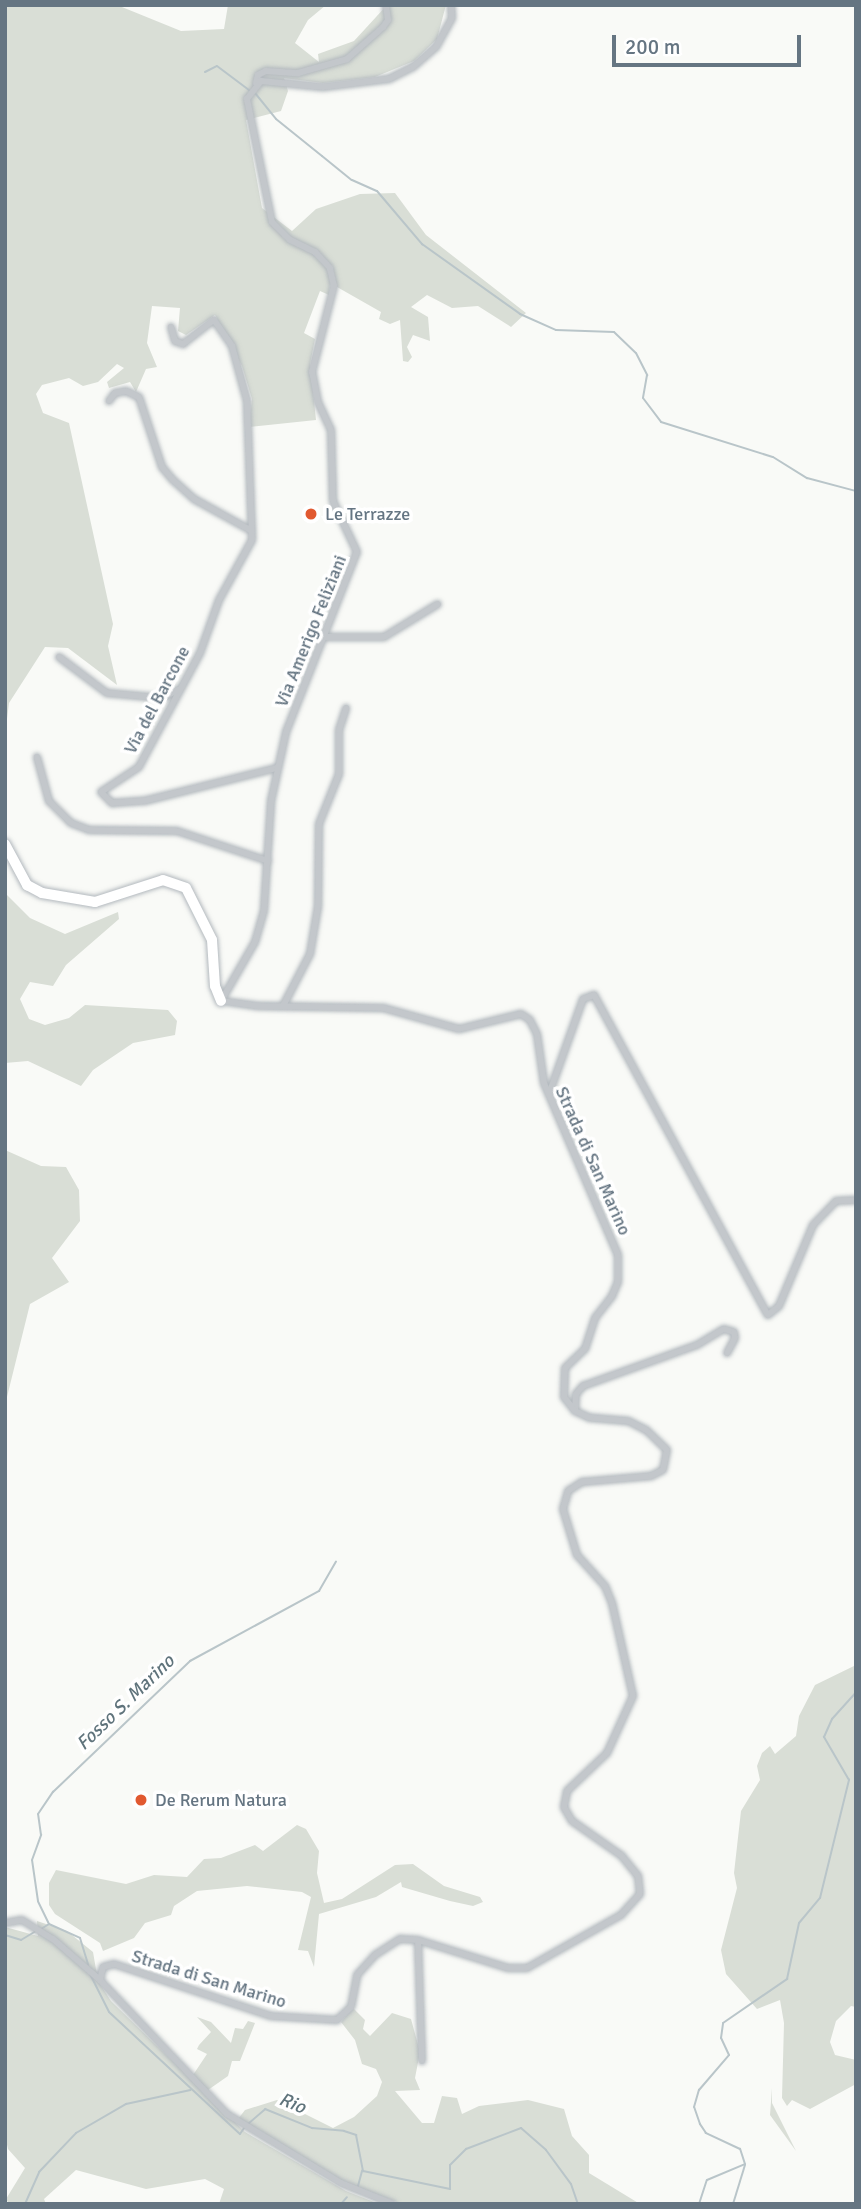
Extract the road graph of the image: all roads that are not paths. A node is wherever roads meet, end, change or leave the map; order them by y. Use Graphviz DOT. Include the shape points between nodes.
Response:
graph roads {
  1 [pos="386,5"];
  2 [pos="451,5"];
  3 [pos="256,84"];
  4 [pos="171,327"];
  5 [pos="109,401"];
  6 [pos="252,531"];
  7 [pos="438,604"];
  8 [pos="323,637"];
  9 [pos="59,657"];
  10 [pos="180,689"];
  11 [pos="346,708"];
  12 [pos="37,757"];
  13 [pos="276,768"];
  14 [pos="5,844"];
  15 [pos="268,861"];
  16 [pos="221,1001"];
  17 [pos="283,1006"];
  18 [pos="549,1094"];
  19 [pos="856,1200"];
  20 [pos="727,1353"];
  21 [pos="575,1411"];
  22 [pos="5,1923"];
  23 [pos="418,1940"];
  24 [pos="97,1977"];
  25 [pos="422,2061"];
  26 [pos="393,2204"];
  1 -- 3 [label="street" via="388,20 383,27 347,59 298,73 266,71 258,75"];
  2 -- 3 [label="street" via="452,18 436,47 389,79 323,88 280,79"];
  3 -- 8 [label="street, Via Amerigo Feliziani" via="247,99 272,222 290,240 315,252 330,268 334,286 312,372 317,402 333,442 333,501 357,552"];
  4 -- 6 [label="street, Via del Barcone" via="175,341 183,344 214,320 232,345 247,401"];
  5 -- 6 [label="street" via="126,391 139,397 162,467 173,481 194,499"];
  6 -- 10 [label="street, Via del Barcone"];
  7 -- 8 [label="street" via="384,637"];
  8 -- 13 [label="street, Via Amerigo Feliziani"];
  9 -- 10 [label="street" via="107,693 162,698"];
  10 -- 13 [label="street, Via del Barcone" via="139,767 101,792 105,799 113,803 144,801"];
  11 -- 17 [label="street" via="339,730 339,774 319,824 318,906 310,954"];
  12 -- 15 [label="street" via="49,801 71,823 89,830 177,831"];
  13 -- 15 [label="street, Via Amerigo Feliziani"];
  14 -- 16 [label="street" via="27,885 42,893 94,902 163,880 186,888 212,940 215,986"];
  15 -- 16 [label="street, Via Amerigo Feliziani" via="264,910 255,942"];
  16 -- 17 [label="street, Strada di San Marino"];
  17 -- 18 [label="street, Strada di San Marino" via="384,1008 459,1029 521,1014 537,1034"];
  18 -- 19 [label="street" via="583,999 594,995 768,1315 779,1306 813,1225 836,1200"];
  18 -- 21 [label="street, Strada di San Marino" via="618,1255 618,1282 612,1296 595,1318 585,1349 565,1368 565,1397"];
  20 -- 21 [label="street" via="734,1332 724,1329 697,1345 583,1386 576,1394"];
  21 -- 23 [label="street" via="590,1418 628,1421 646,1430 667,1451 663,1470 651,1476 582,1482 568,1491 563,1508 577,1555 605,1586 612,1603 633,1696 607,1753 566,1791 565,1807 572,1821 622,1856 638,1876 640,1894 612,1921 527,1968 508,1968"];
  22 -- 24 [label="street" via="22,1920 53,1939"];
  23 -- 24 [label="street, Strada di San Marino" via="400,1939 375,1955 357,1975 351,2007 337,2020 271,2016 114,1964 103,1967"];
  23 -- 25 [label="street"];
  24 -- 26 [label="street" via="178,2066 240,2123 341,2183"];
}
